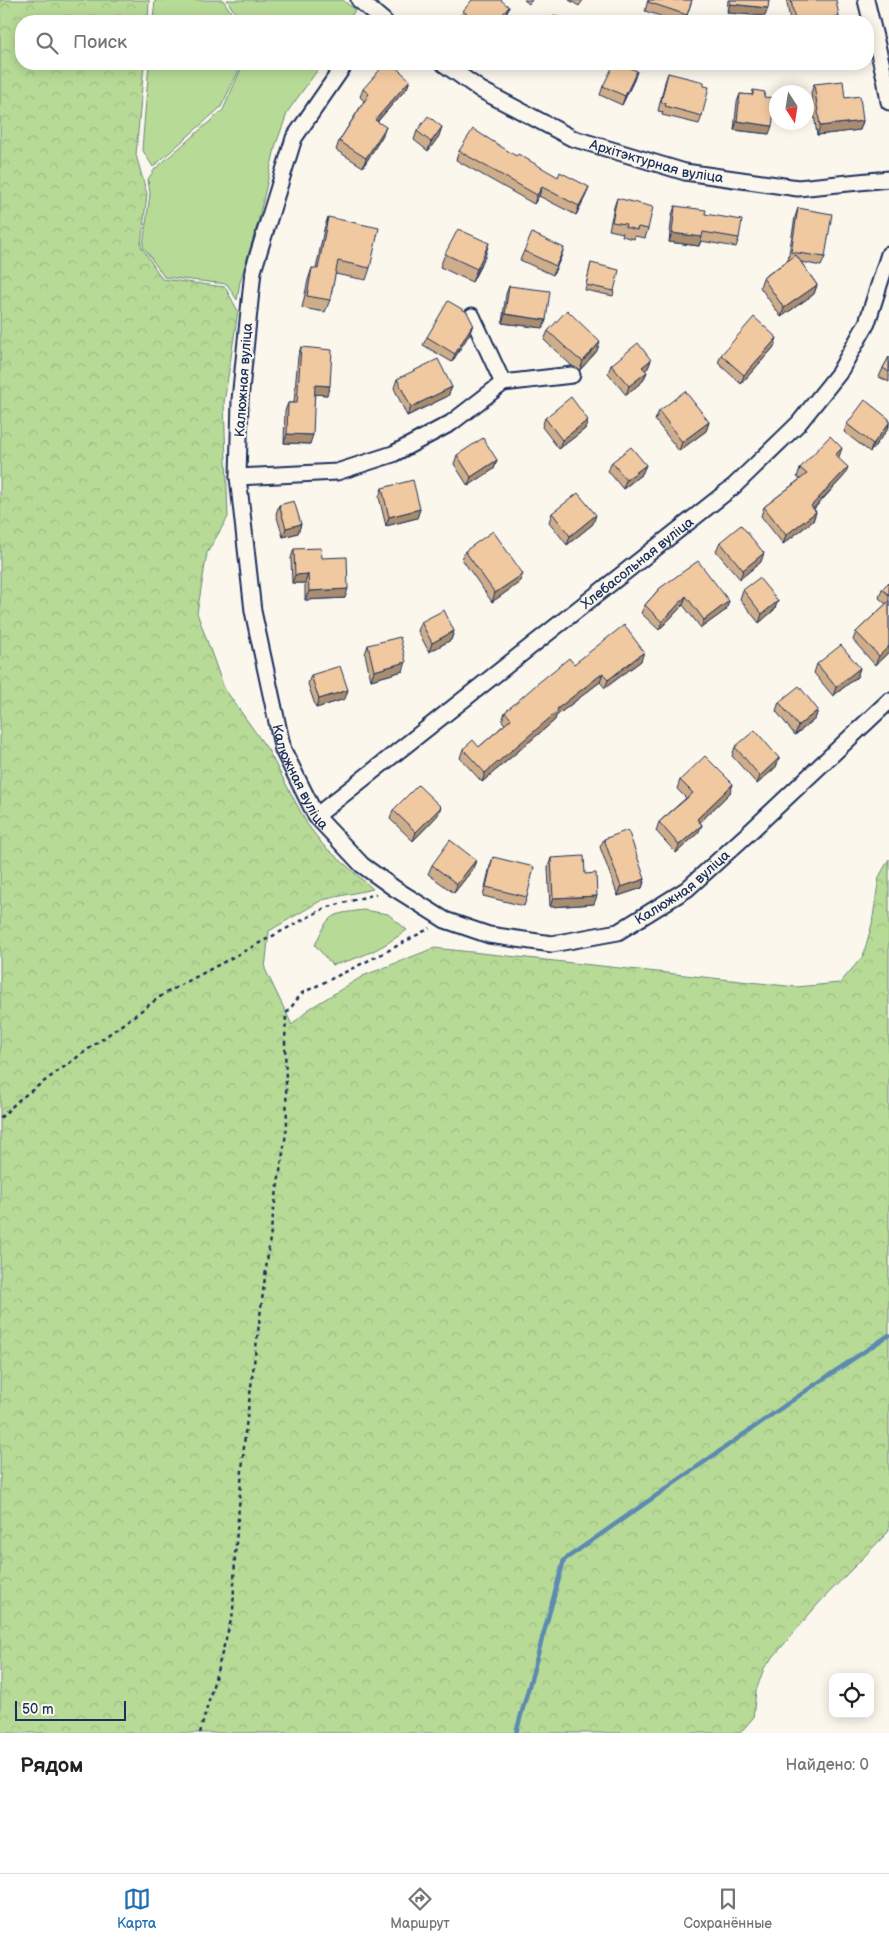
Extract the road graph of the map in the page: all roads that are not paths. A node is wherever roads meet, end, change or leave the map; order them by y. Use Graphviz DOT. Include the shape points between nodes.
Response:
graph roads {
  1 [pos="359,0"];
  2 [pos="866,0"];
  3 [pos="373,15"];
  4 [pos="871,15"];
  5 [pos="874,25"];
  6 [pos="884,57"];
  7 [pos="341,70"];
  8 [pos="453,70"];
  9 [pos="889,102"];
  10 [pos="889,179"];
  11 [pos="889,254"];
  12 [pos="472,316"];
  13 [pos="572,375"];
  14 [pos="503,383"];
  15 [pos="238,477"];
  16 [pos="889,701"];
  17 [pos="316,816"];
  1 -- 3 [label="street"];
  2 -- 4 [label="street"];
  5 -- 6 [label="street"];
  6 -- 9 [label="street"];
  7 -- 15 [label="street, Калюжная вуліца" via="294,138 253,272 240,400"];
  8 -- 10 [label="street, Архітэктурная вуліца" via="481,90 572,138 685,172 798,188"];
  11 -- 17 [label="street, Хлебасольная вуліца" via="867,323 839,373 799,424 734,486"];
  12 -- 14 [label="street"];
  13 -- 14 [label="street"];
  14 -- 15 [label="street" via="450,424 393,454 337,472"];
  15 -- 17 [label="street, Калюжная вуліца" via="252,611 283,750"];
  16 -- 17 [label="street, Калюжная вуліца" via="687,889 618,932 552,944 489,935 445,920 362,866"];
}
